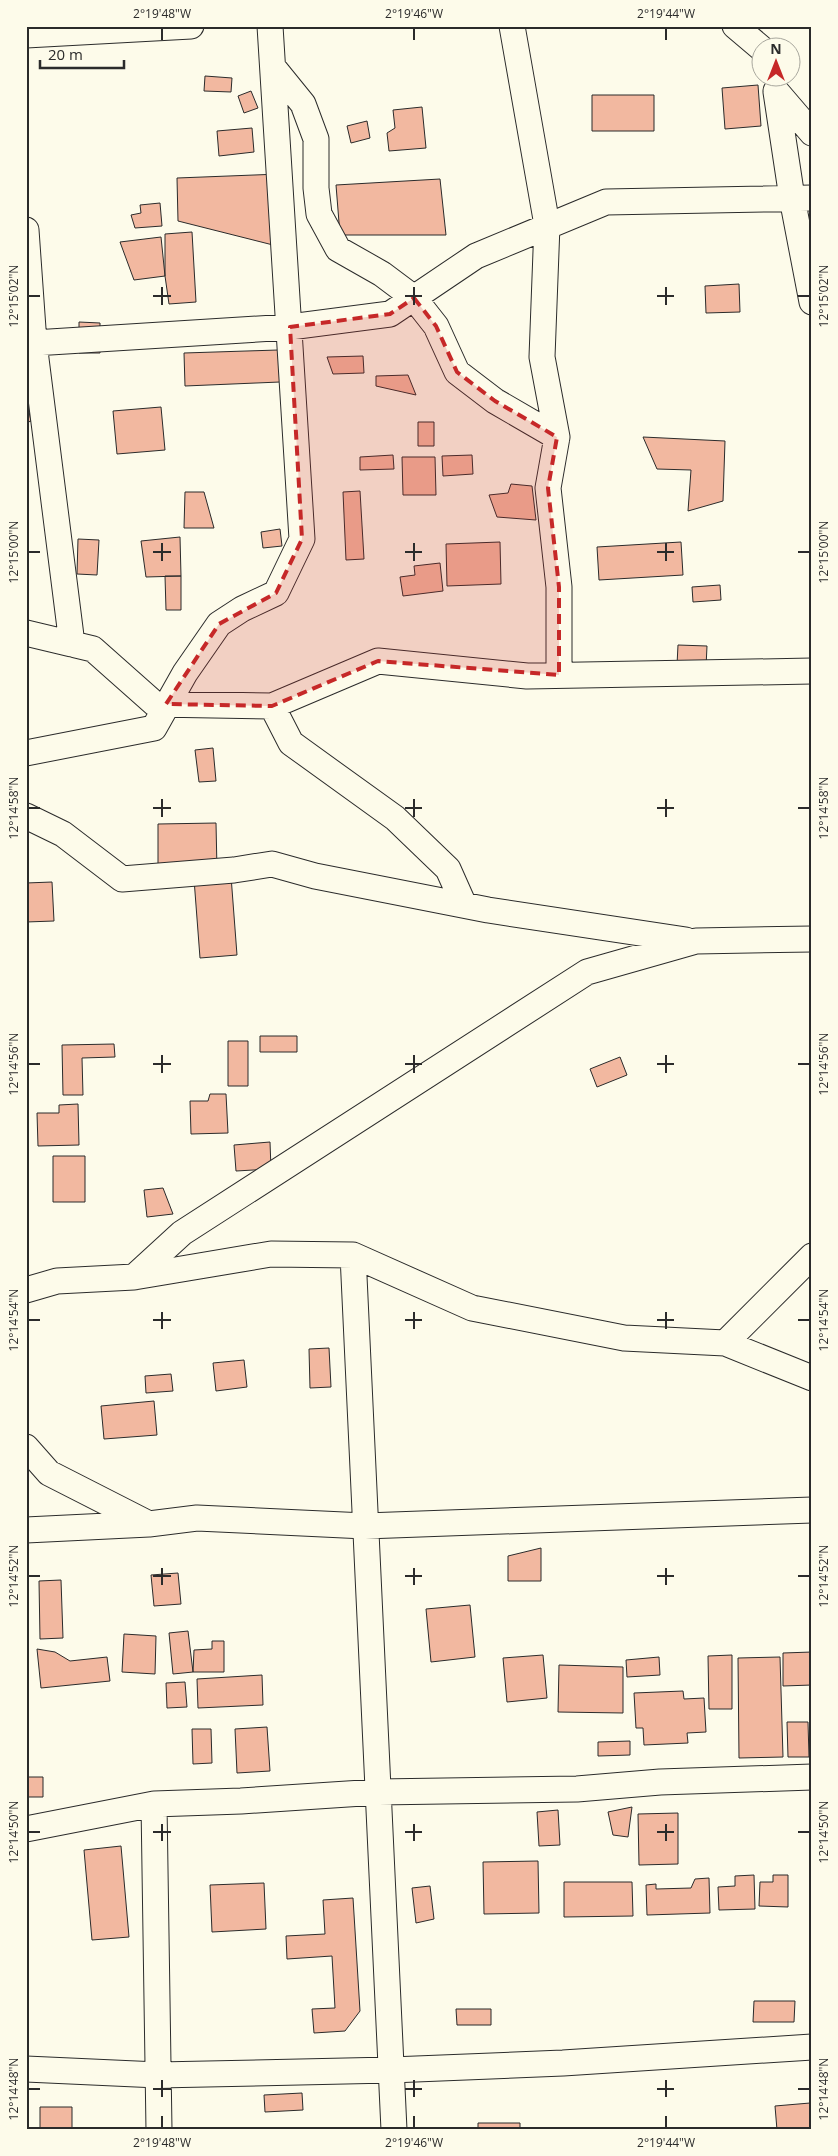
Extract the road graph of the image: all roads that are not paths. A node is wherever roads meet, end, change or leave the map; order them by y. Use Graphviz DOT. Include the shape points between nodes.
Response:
graph roads {
  1 [pos="191,26"];
  2 [pos="270,26"];
  3 [pos="512,26"];
  4 [pos="735,26"];
  5 [pos="26,36"];
  6 [pos="750,39"];
  7 [pos="273,67"];
  8 [pos="774,88"];
  9 [pos="775,88"];
  10 [pos="812,132"];
  11 [pos="802,198"];
  12 [pos="547,225"];
  13 [pos="26,230"];
  14 [pos="414,298"];
  15 [pos="812,302"];
  16 [pos="290,326"];
  17 [pos="30,342"];
  18 [pos="557,437"];
  19 [pos="26,633"];
  20 [pos="72,644"];
  21 [pos="812,671"];
  22 [pos="559,675"];
  23 [pos="166,704"];
  24 [pos="272,706"];
  25 [pos="26,753"];
  26 [pos="26,816"];
  27 [pos="464,905"];
  28 [pos="812,939"];
  29 [pos="696,942"];
  30 [pos="353,1255"];
  31 [pos="812,1256"];
  32 [pos="134,1277"];
  33 [pos="26,1290"];
  34 [pos="724,1343"];
  35 [pos="812,1378"];
  36 [pos="26,1447"];
  37 [pos="812,1510"];
  38 [pos="149,1524"];
  39 [pos="365,1526"];
  40 [pos="26,1530"];
  41 [pos="812,1777"];
  42 [pos="378,1792"];
  43 [pos="154,1804"];
  44 [pos="26,1829"];
  45 [pos="812,2047"];
  46 [pos="26,2069"];
  47 [pos="391,2070"];
  48 [pos="158,2075"];
  49 [pos="159,2130"];
  50 [pos="394,2130"];
  1 -- 5 [label="street"];
  2 -- 7 [label="street"];
  3 -- 12 [label="street"];
  4 -- 6 [label="street"];
  7 -- 14 [label="street" via="303,104 316,139 319,214 338,249 382,274"];
  7 -- 16 [label="street"];
  8 -- 11 [label="street"];
  9 -- 10 [label="street"];
  11 -- 12 [label="street" via="606,202"];
  11 -- 15 [label="street"];
  12 -- 14 [label="street" via="476,256"];
  12 -- 18 [label="street" via="542,357"];
  13 -- 17 [label="street"];
  14 -- 16 [label="street" via="390,314"];
  14 -- 18 [label="street" via="436,326 457,372 495,401"];
  16 -- 17 [label="street"];
  16 -- 23 [label="street" via="302,539 276,593 219,624"];
  17 -- 20 [label="street"];
  18 -- 22 [label="street" via="548,488 559,586"];
  19 -- 20 [label="street"];
  20 -- 23 [label="street" via="93,649 155,704"];
  21 -- 22 [label="street"];
  22 -- 24 [label="street" via="527,676 378,661"];
  23 -- 24 [label="street"];
  23 -- 25 [label="street" via="154,728"];
  24 -- 27 [label="street" via="291,743 395,818 448,869"];
  26 -- 27 [label="street" via="64,834 122,879 272,864 315,876"];
  27 -- 29 [label="street"];
  28 -- 29 [label="street"];
  29 -- 32 [label="street" via="587,972 182,1233"];
  30 -- 32 [label="street" via="271,1254"];
  30 -- 34 [label="street" via="472,1308 624,1338"];
  30 -- 39 [label="street"];
  31 -- 34 [label="street"];
  32 -- 33 [label="street" via="57,1281"];
  34 -- 35 [label="street"];
  36 -- 38 [label="street" via="48,1472"];
  37 -- 39 [label="street"];
  38 -- 39 [label="street" via="197,1518"];
  38 -- 40 [label="street"];
  39 -- 42 [label="street"];
  41 -- 42 [label="street" via="660,1782 577,1789"];
  42 -- 43 [label="street"];
  42 -- 47 [label="street"];
  43 -- 44 [label="street"];
  43 -- 48 [label="street"];
  45 -- 47 [label="street"];
  46 -- 48 [label="street"];
  47 -- 48 [label="street"];
  47 -- 50 [label="street"];
  48 -- 49 [label="street"];
}
